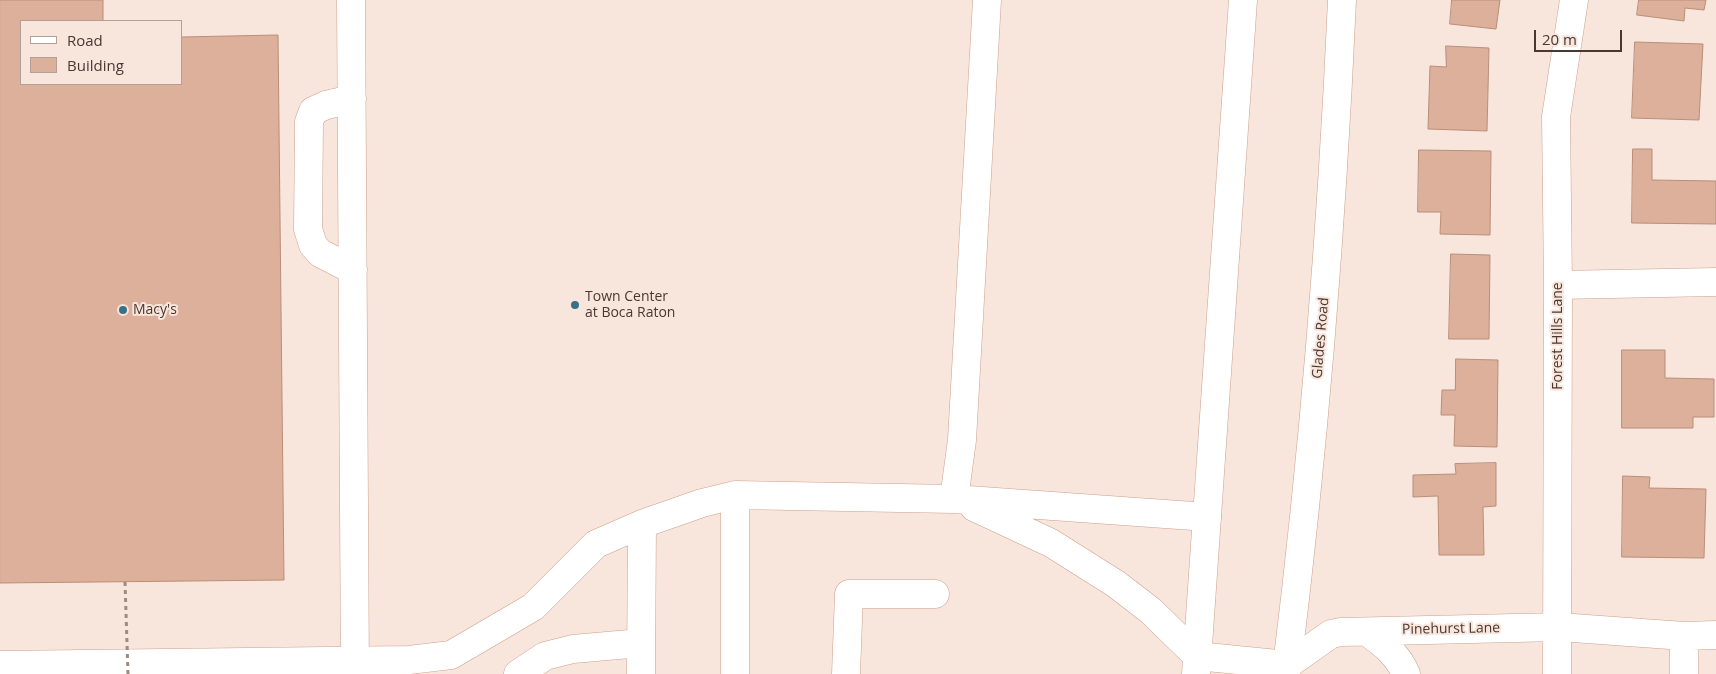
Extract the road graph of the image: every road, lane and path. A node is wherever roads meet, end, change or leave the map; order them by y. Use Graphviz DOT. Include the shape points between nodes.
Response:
graph roads {
  1 [pos="352,0"];
  2 [pos="988,0"];
  3 [pos="1243,0"];
  4 [pos="1342,0"];
  5 [pos="1574,0"];
  6 [pos="352,99"];
  7 [pos="353,270"];
  8 [pos="1716,282"];
  9 [pos="1558,285"];
  10 [pos="735,495"];
  11 [pos="954,499"];
  12 [pos="1207,517"];
  13 [pos="642,524"];
  14 [pos="125,582"];
  15 [pos="935,594"];
  16 [pos="1558,627"];
  17 [pos="1367,632"];
  18 [pos="1716,635"];
  19 [pos="1684,636"];
  20 [pos="641,643"];
  21 [pos="1196,665"];
  22 [pos="355,667"];
  23 [pos="3,668"];
  24 [pos="222,668"];
  25 [pos="79,669"];
  26 [pos="125,670"];
  27 [pos="1290,671"];
  28 [pos="518,674"];
  29 [pos="641,674"];
  30 [pos="735,674"];
  31 [pos="846,674"];
  32 [pos="1406,674"];
  33 [pos="1558,674"];
  34 [pos="1684,674"];
  1 -- 6 [label="street"];
  2 -- 11 [label="street" via="962,440"];
  3 -- 12 [label="street"];
  4 -- 27 [label="street, Glades Road" via="1330,217"];
  5 -- 9 [label="street, Forest Hills Lane" via="1556,117"];
  6 -- 7 [label="street"];
  6 -- 7 [label="street" via="312,111 309,122 308,230 313,245 320,253"];
  7 -- 22 [label="street"];
  8 -- 9 [label="street"];
  9 -- 16 [label="street, Forest Hills Lane"];
  10 -- 11 [label="street"];
  10 -- 13 [label="street"];
  10 -- 30 [label="street"];
  11 -- 12 [label="street"];
  11 -- 21 [label="street" via="1051,543 1116,584 1150,611"];
  12 -- 21 [label="street"];
  13 -- 20 [label="street"];
  13 -- 22 [label="street" via="596,544 533,607 451,655"];
  14 -- 26 [label="path, bridge"];
  15 -- 31 [label="street" via="849,594"];
  16 -- 17 [label="street, Pinehurst Lane"];
  16 -- 19 [label="street, Pinehurst Lane"];
  16 -- 33 [label="street, Forest Hills Lane"];
  17 -- 27 [label="street, Pinehurst Lane" via="1331,634"];
  17 -- 32 [label="street" via="1386,645 1401,662"];
  18 -- 19 [label="street, Pinehurst Lane"];
  19 -- 34 [label="street"];
  20 -- 28 [label="street" via="554,653"];
  20 -- 29 [label="street"];
  21 -- 27 [label="street"];
  22 -- 24 [label="street"];
  23 -- 25 [label="street"];
  24 -- 26 [label="street"];
  25 -- 26 [label="street"];
}
